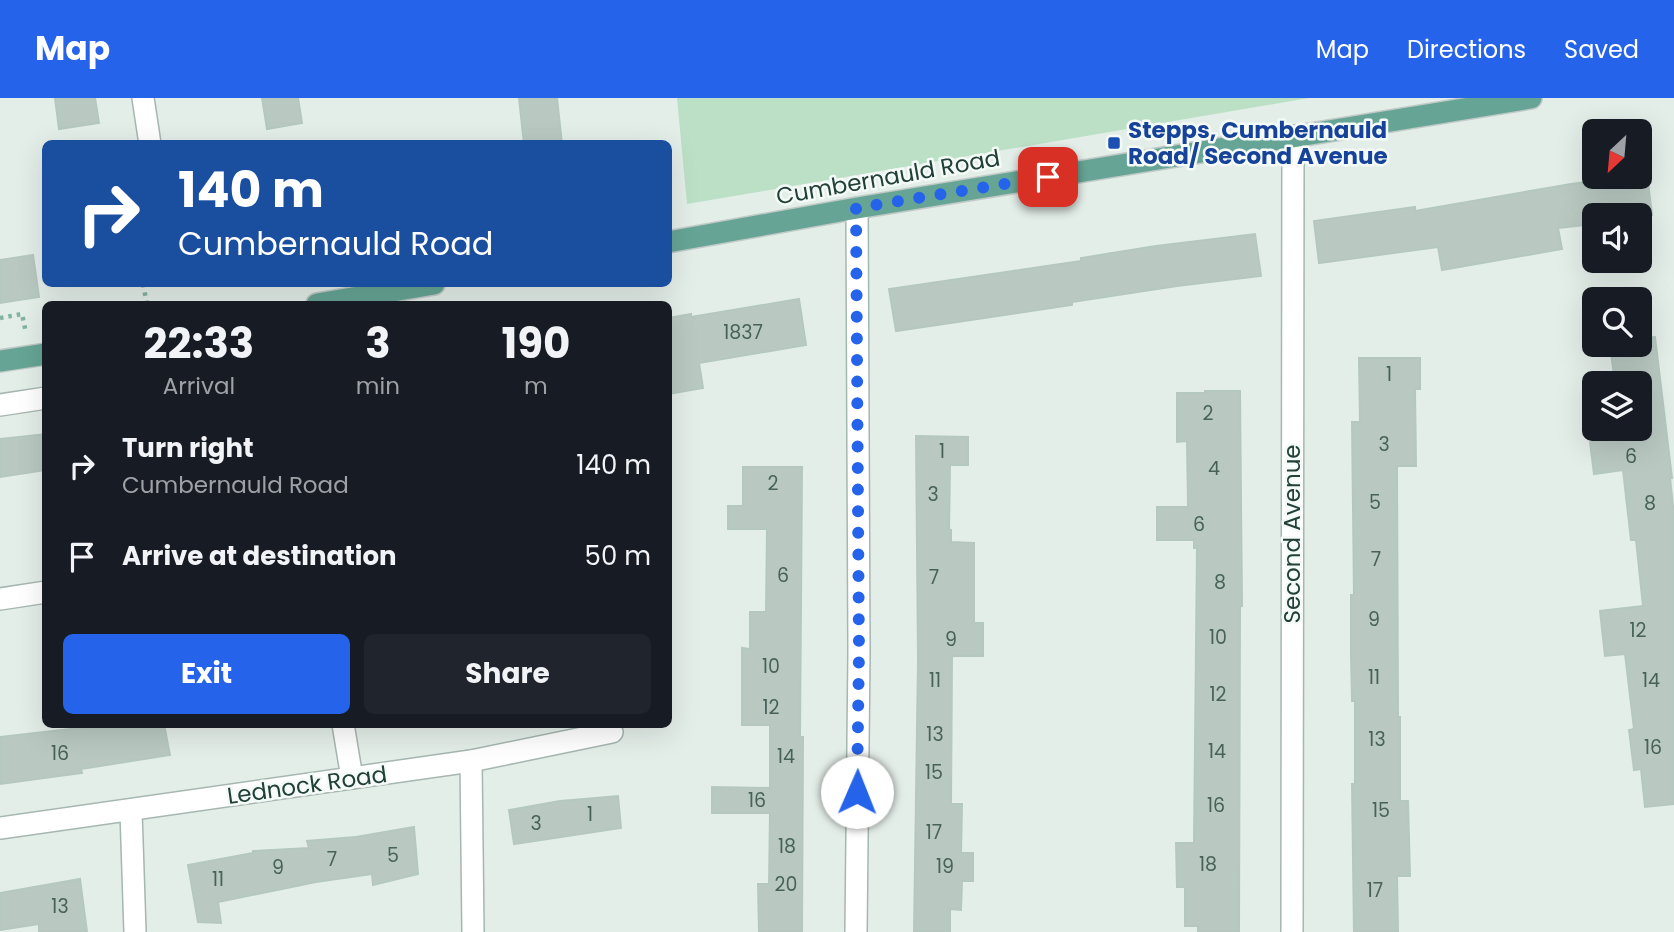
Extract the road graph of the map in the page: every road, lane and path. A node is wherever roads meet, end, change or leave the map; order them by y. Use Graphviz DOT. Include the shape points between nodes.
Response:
graph roads {
  1 [pos="143,98"];
  2 [pos="1531,98"];
  3 [pos="1293,136"];
  4 [pos="149,140"];
  5 [pos="856,208"];
  6 [pos="672,241"];
  7 [pos="416,287"];
  8 [pos="335,301"];
  9 [pos="0,318"];
  10 [pos="38,355"];
  11 [pos="0,361"];
  12 [pos="42,399"];
  13 [pos="0,405"];
  14 [pos="42,593"];
  15 [pos="0,599"];
  16 [pos="343,728"];
  17 [pos="612,732"];
  18 [pos="471,761"];
  19 [pos="352,778"];
  20 [pos="131,811"];
  21 [pos="0,828"];
  22 [pos="135,932"];
  23 [pos="473,932"];
  24 [pos="856,932"];
  25 [pos="1292,932"];
  1 -- 4 [label="street"];
  2 -- 3 [label="main road, Cumbernauld Road"];
  3 -- 5 [label="main road, Cumbernauld Road"];
  3 -- 25 [label="street, Second Avenue"];
  5 -- 6 [label="main road, Cumbernauld Road"];
  5 -- 24 [label="street"];
  7 -- 8 [label="main road"];
  9 -- 10 [label="path" via="22,314"];
  10 -- 11 [label="main road"];
  12 -- 13 [label="street"];
  14 -- 15 [label="street"];
  16 -- 19 [label="street"];
  17 -- 18 [label="street, Lednock Road"];
  18 -- 19 [label="street, Lednock Road"];
  18 -- 23 [label="street"];
  19 -- 20 [label="street, Lednock Road"];
  20 -- 21 [label="street, Lednock Road"];
  20 -- 22 [label="street"];
}
